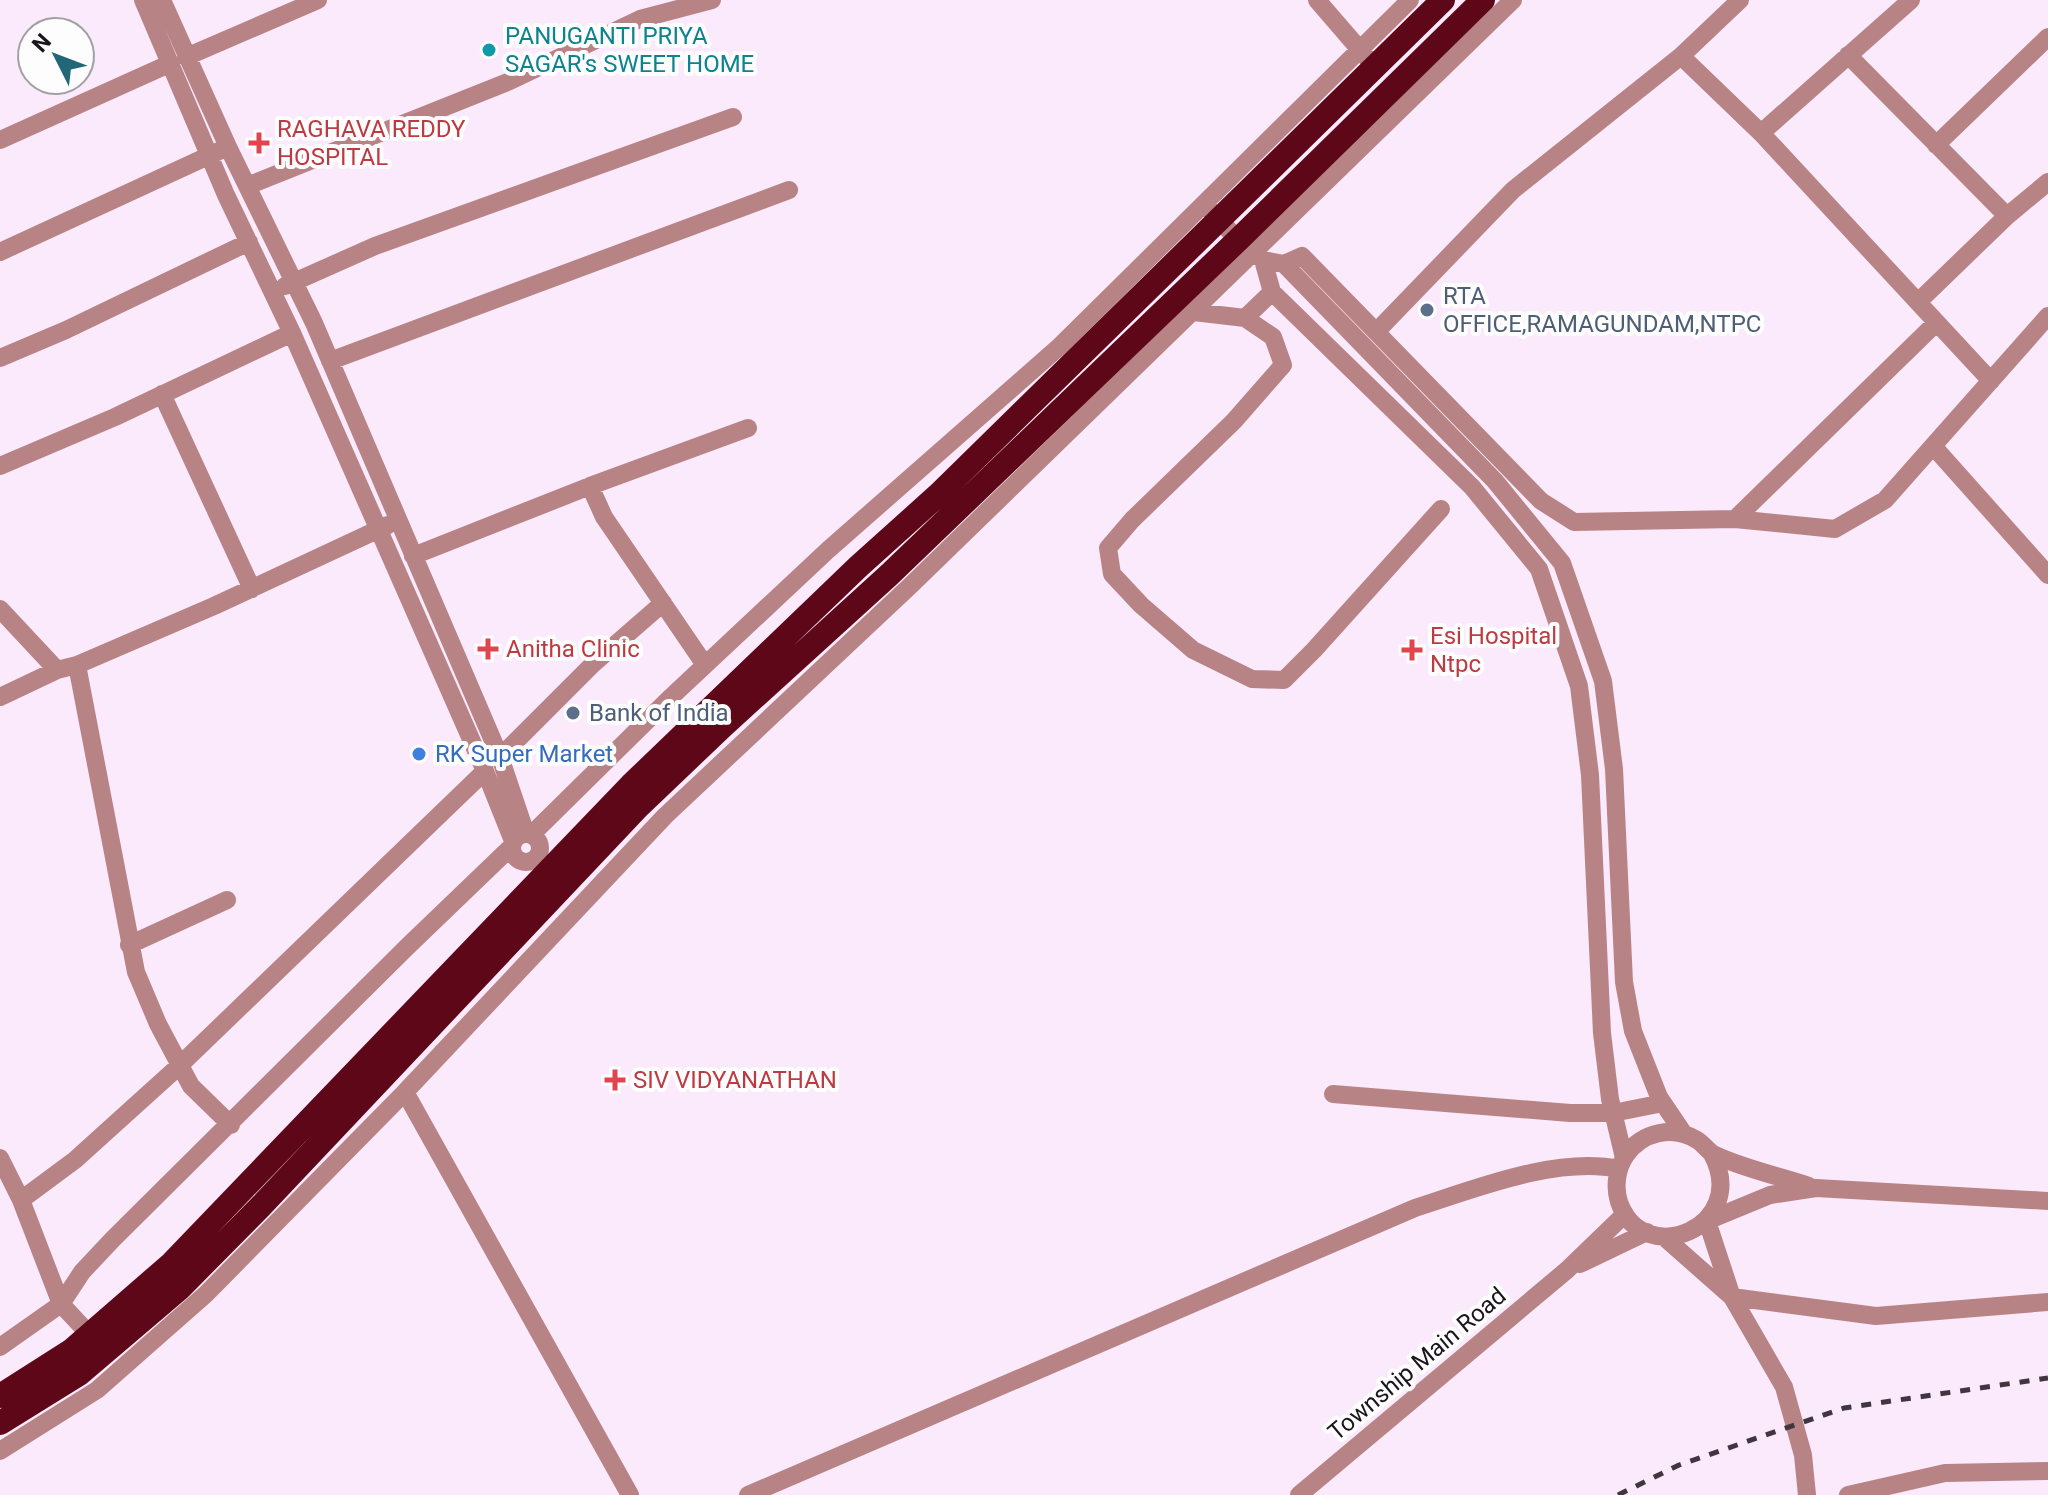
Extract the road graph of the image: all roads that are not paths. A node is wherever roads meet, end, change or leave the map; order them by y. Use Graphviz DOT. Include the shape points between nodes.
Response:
graph roads {
  1 [pos="143,0"];
  2 [pos="162,0"];
  3 [pos="318,0"];
  4 [pos="712,0"];
  5 [pos="1317,0"];
  6 [pos="1410,0"];
  7 [pos="1443,0"];
  8 [pos="1483,0"];
  9 [pos="1513,0"];
  10 [pos="1740,0"];
  11 [pos="1911,0"];
  12 [pos="2048,37"];
  13 [pos="1848,55"];
  14 [pos="1681,56"];
  15 [pos="1367,58"];
  16 [pos="178,60"];
  17 [pos="733,117"];
  18 [pos="1761,133"];
  19 [pos="0,140"];
  20 [pos="1936,145"];
  21 [pos="228,147"];
  22 [pos="210,156"];
  23 [pos="2048,182"];
  24 [pos="247,186"];
  25 [pos="789,190"];
  26 [pos="1212,211"];
  27 [pos="2007,216"];
  28 [pos="249,242"];
  29 [pos="1252,251"];
  30 [pos="0,252"];
  31 [pos="1158,264"];
  32 [pos="1284,264"];
  33 [pos="294,282"];
  34 [pos="272,292"];
  35 [pos="1272,292"];
  36 [pos="1918,302"];
  37 [pos="1194,312"];
  38 [pos="2048,316"];
  39 [pos="1245,318"];
  40 [pos="1936,323"];
  41 [pos="1376,332"];
  42 [pos="292,333"];
  43 [pos="0,358"];
  44 [pos="330,361"];
  45 [pos="1991,381"];
  46 [pos="162,394"];
  47 [pos="748,428"];
  48 [pos="1933,446"];
  49 [pos="0,466"];
  50 [pos="590,486"];
  51 [pos="1441,509"];
  52 [pos="1735,519"];
  53 [pos="398,521"];
  54 [pos="378,528"];
  55 [pos="413,556"];
  56 [pos="2048,575"];
  57 [pos="900,581"];
  58 [pos="252,589"];
  59 [pos="663,603"];
  60 [pos="0,609"];
  61 [pos="77,665"];
  62 [pos="705,665"];
  63 [pos="57,670"];
  64 [pos="0,697"];
  65 [pos="500,757"];
  66 [pos="485,771"];
  67 [pos="521,839"];
  68 [pos="552,885"];
  69 [pos="227,900"];
  70 [pos="129,945"];
  71 [pos="179,1066"];
  72 [pos="405,1092"];
  73 [pos="1333,1094"];
  74 [pos="1663,1103"];
  75 [pos="1613,1113"];
  76 [pos="231,1125"];
  77 [pos="1684,1134"];
  78 [pos="1712,1154"];
  79 [pos="0,1158"];
  80 [pos="1621,1163"];
  81 [pos="1816,1188"];
  82 [pos="21,1200"];
  83 [pos="2048,1201"];
  84 [pos="1625,1214"];
  85 [pos="1707,1221"];
  86 [pos="1656,1234"];
  87 [pos="1567,1270"];
  88 [pos="1732,1297"];
  89 [pos="2048,1302"];
  90 [pos="61,1304"];
  91 [pos="90,1335"];
  92 [pos="0,1347"];
  93 [pos="0,1396"];
  94 [pos="0,1423"];
  95 [pos="0,1451"];
  96 [pos="2048,1471"];
  97 [pos="630,1495"];
  98 [pos="748,1495"];
  99 [pos="1299,1495"];
  100 [pos="1807,1495"];
  101 [pos="1848,1495"];
  1 -- 16 [label="street"];
  2 -- 16 [label="street"];
  3 -- 16 [label="street"];
  4 -- 24 [label="street" via="640,19 510,81"];
  5 -- 15 [label="street"];
  6 -- 15 [label="street"];
  7 -- 15 [label="highway"];
  8 -- 29 [label="highway"];
  9 -- 29 [label="street"];
  10 -- 14 [label="street"];
  11 -- 13 [label="street"];
  12 -- 20 [label="street"];
  13 -- 18 [label="street"];
  13 -- 20 [label="street"];
  14 -- 18 [label="street"];
  14 -- 41 [label="street" via="1513,190"];
  15 -- 26 [label="highway"];
  16 -- 19 [label="street"];
  16 -- 21 [label="street"];
  16 -- 22 [label="street"];
  17 -- 33 [label="street" via="375,246"];
  18 -- 36 [label="street"];
  20 -- 27 [label="street"];
  21 -- 22 [label="street"];
  21 -- 24 [label="street"];
  22 -- 28 [label="street"];
  22 -- 30 [label="street"];
  23 -- 27 [label="street"];
  24 -- 33 [label="street"];
  25 -- 44 [label="street"];
  26 -- 29 [label="street"];
  26 -- 31 [label="highway"];
  27 -- 36 [label="street"];
  28 -- 34 [label="street"];
  28 -- 43 [label="street"];
  29 -- 32 [label="street"];
  29 -- 35 [label="street"];
  29 -- 37 [label="street"];
  29 -- 57 [label="highway"];
  31 -- 62 [label="street" via="828,550"];
  31 -- 68 [label="highway" via="938,495 631,785"];
  32 -- 41 [label="street" via="1302,256"];
  32 -- 74 [label="street" via="1495,481 1562,563 1603,681 1614,769 1624,982 1633,1031"];
  33 -- 34 [label="street"];
  33 -- 44 [label="street"];
  34 -- 42 [label="street"];
  35 -- 39 [label="street"];
  35 -- 75 [label="street" via="1472,487 1539,569 1579,686 1590,775 1602,1033"];
  36 -- 40 [label="street"];
  37 -- 39 [label="street"];
  37 -- 57 [label="street"];
  38 -- 45 [label="street"];
  39 -- 51 [label="street" via="1273,337 1283,365 1108,548 1112,574 1141,605 1193,650 1252,679 1284,680"];
  40 -- 45 [label="street"];
  40 -- 52 [label="street"];
  41 -- 52 [label="street" via="1541,501 1574,522"];
  42 -- 46 [label="street"];
  42 -- 54 [label="street"];
  44 -- 53 [label="street"];
  45 -- 48 [label="street"];
  46 -- 49 [label="street"];
  46 -- 58 [label="street"];
  47 -- 50 [label="street"];
  48 -- 52 [label="street" via="1885,500 1835,529"];
  48 -- 56 [label="street"];
  50 -- 55 [label="street"];
  50 -- 59 [label="street" via="604,517"];
  53 -- 54 [label="street"];
  53 -- 55 [label="street"];
  54 -- 58 [label="street"];
  54 -- 66 [label="street"];
  55 -- 65 [label="street"];
  57 -- 68 [label="highway" via="781,673"];
  57 -- 68 [label="street" via="799,690 665,816"];
  58 -- 61 [label="street"];
  59 -- 62 [label="street"];
  59 -- 65 [label="street"];
  60 -- 63 [label="street"];
  61 -- 63 [label="street"];
  61 -- 70 [label="street"];
  62 -- 67 [label="street"];
  63 -- 64 [label="street"];
  65 -- 67 [label="street"];
  66 -- 67 [label="street"];
  66 -- 71 [label="street"];
  67 -- 68 [label="street" via="514,856"];
  67 -- 76 [label="street"];
  68 -- 72 [label="street"];
  68 -- 91 [label="highway" via="181,1254"];
  68 -- 94 [label="highway" via="180,1288 79,1374"];
  69 -- 70 [label="street"];
  70 -- 71 [label="street"];
  71 -- 76 [label="street" via="191,1086"];
  71 -- 82 [label="street" via="75,1160"];
  72 -- 95 [label="street" via="206,1294 97,1390"];
  72 -- 97 [label="street"];
  73 -- 75 [label="street"];
  74 -- 75 [label="street"];
  74 -- 77 [label="street"];
  75 -- 80 [label="street"];
  76 -- 90 [label="street" via="113,1239"];
  77 -- 78 [label="street"];
  77 -- 80 [label="street" via="1650,1135"];
  78 -- 81 [label="street"];
  78 -- 85 [label="street" via="1721,1188"];
  79 -- 82 [label="street"];
  80 -- 84 [label="street" via="1617,1192"];
  80 -- 98 [label="street" via="1523,1174 1415,1208"];
  81 -- 83 [label="street"];
  81 -- 85 [label="street" via="1770,1195"];
  82 -- 90 [label="street"];
  84 -- 86 [label="street"];
  84 -- 87 [label="street, Township Main Road"];
  85 -- 86 [label="street" via="1688,1233"];
  85 -- 88 [label="street"];
  86 -- 87 [label="street, Township Main Road"];
  86 -- 88 [label="street"];
  87 -- 99 [label="street, Township Main Road"];
  88 -- 89 [label="street" via="1876,1316"];
  88 -- 100 [label="street" via="1784,1387 1803,1455"];
  90 -- 91 [label="street"];
  90 -- 92 [label="street"];
  91 -- 93 [label="highway"];
  96 -- 101 [label="street" via="1945,1473"];
}
